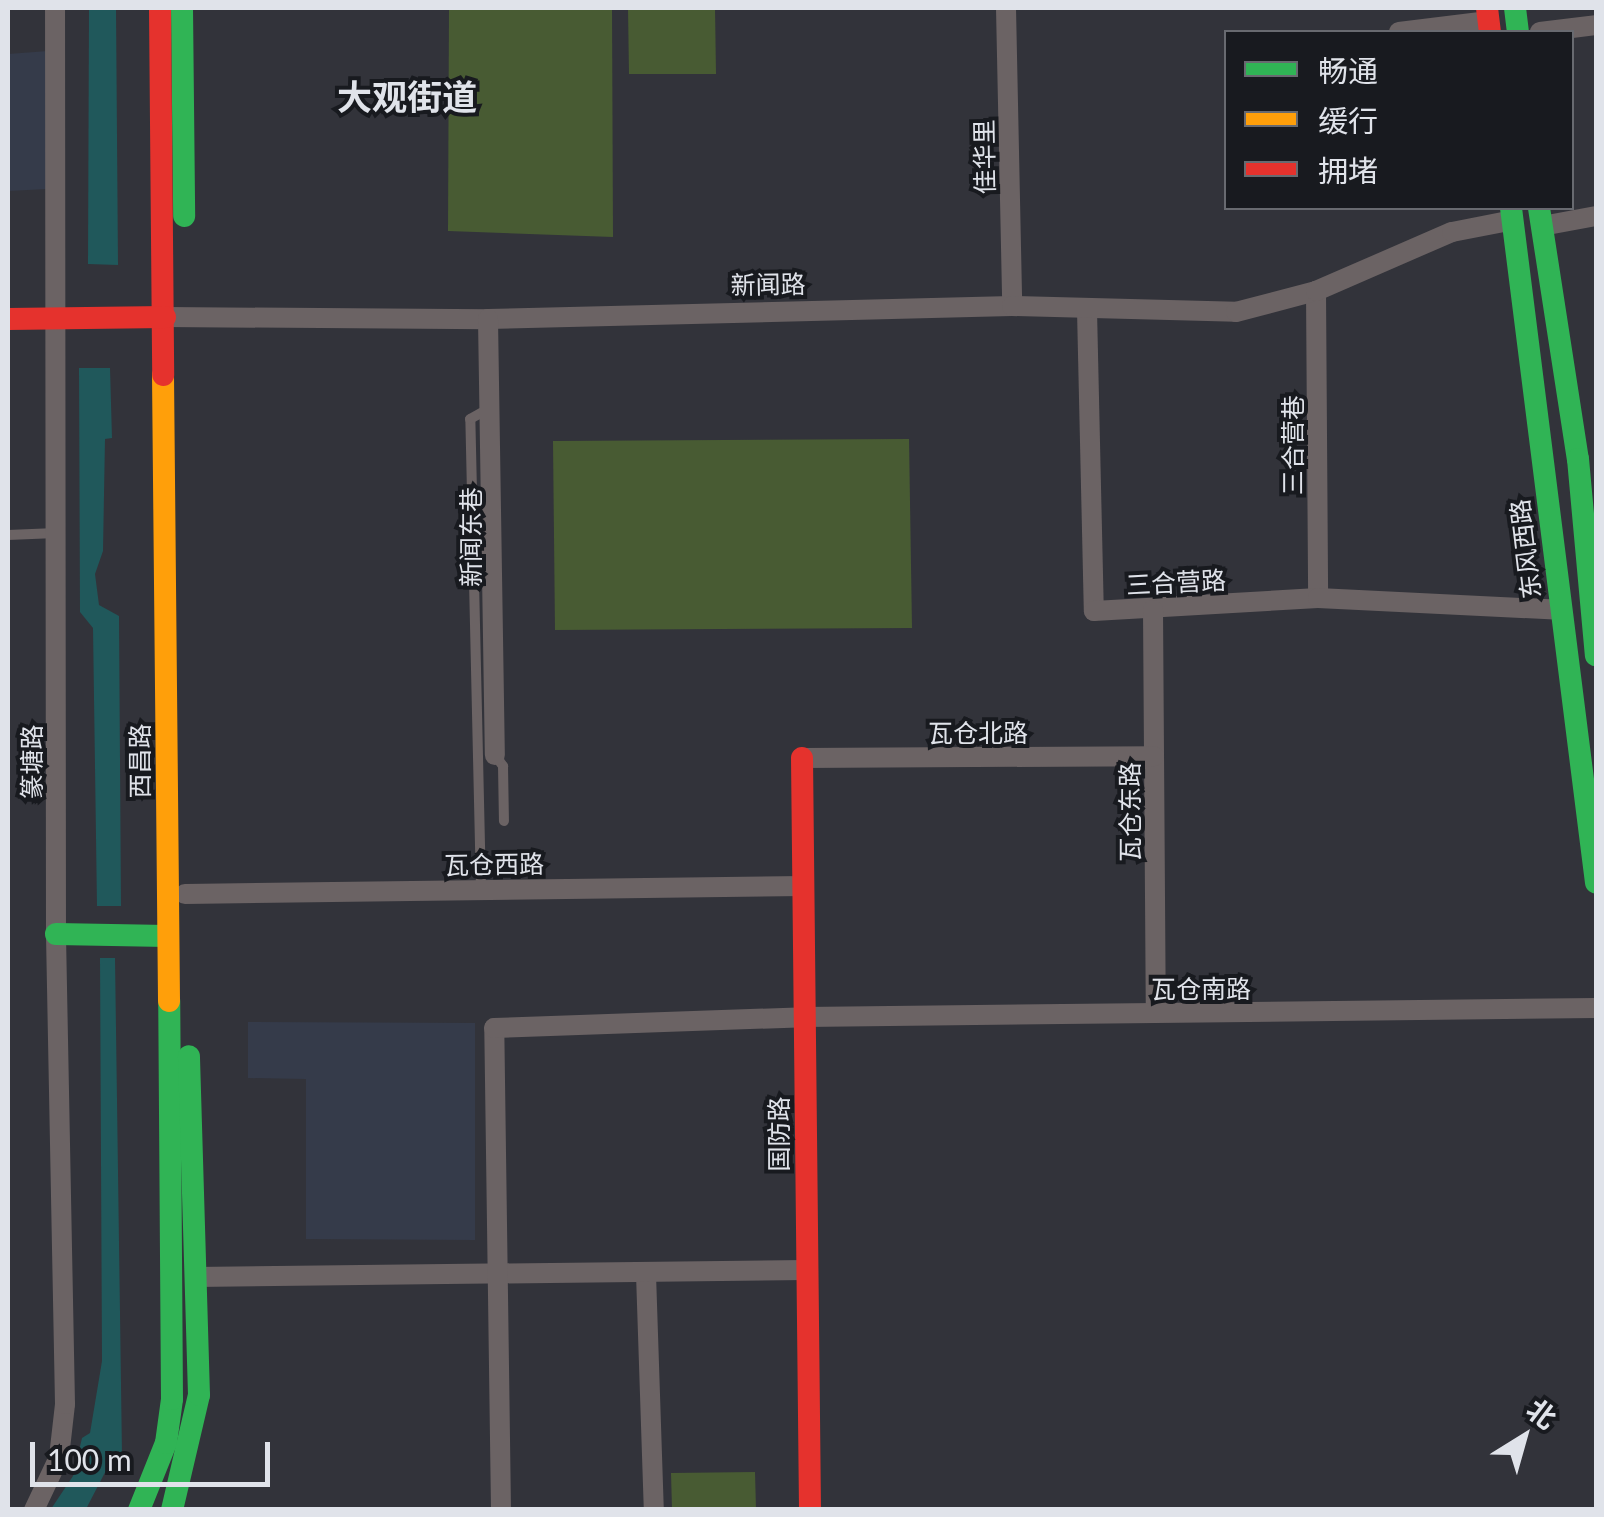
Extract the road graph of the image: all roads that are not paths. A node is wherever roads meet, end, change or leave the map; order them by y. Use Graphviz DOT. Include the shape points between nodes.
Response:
graph roads {
  1 [pos="55,8"];
  2 [pos="160,8"];
  3 [pos="182,8"];
  4 [pos="1006,8"];
  5 [pos="1488,20"];
  6 [pos="1596,25"];
  7 [pos="1413,30"];
  8 [pos="1556,30"];
  9 [pos="1512,214"];
  10 [pos="1596,216"];
  11 [pos="1540,217"];
  12 [pos="1316,291"];
  13 [pos="1012,306"];
  14 [pos="1087,310"];
  15 [pos="175,316"];
  16 [pos="8,318"];
  17 [pos="58,318"];
  18 [pos="488,319"];
  19 [pos="489,408"];
  20 [pos="1587,458"];
  21 [pos="57,533"];
  22 [pos="8,535"];
  23 [pos="1318,598"];
  24 [pos="1153,610"];
  25 [pos="1560,610"];
  26 [pos="1596,656"];
  27 [pos="494,755"];
  28 [pos="1154,756"];
  29 [pos="802,758"];
  30 [pos="504,820"];
  31 [pos="1596,883"];
  32 [pos="804,886"];
  33 [pos="480,889"];
  34 [pos="184,894"];
  35 [pos="56,934"];
  36 [pos="167,936"];
  37 [pos="1596,1008"];
  38 [pos="1156,1013"];
  39 [pos="805,1017"];
  40 [pos="806,1270"];
  41 [pos="494,1272"];
  42 [pos="646,1274"];
  43 [pos="195,1277"];
  44 [pos="34,1510"];
  45 [pos="139,1510"];
  46 [pos="172,1510"];
  47 [pos="501,1510"];
  48 [pos="654,1510"];
  49 [pos="810,1510"];
  1 -- 17 [label="street, 篆塘路"];
  2 -- 15 [label="main road, 西昌路"];
  3 -- 15 [label="main road, 西昌路"];
  4 -- 13 [label="street, 佳华里"];
  5 -- 7 [label="street"];
  6 -- 8 [label="street"];
  9 -- 12 [label="street, 新闻路" via="1452,232"];
  9 -- 25 [label="main road, 东风西路"];
  10 -- 11 [label="street"];
  11 -- 20 [label="main road"];
  12 -- 14 [label="street, 新闻路" via="1236,312"];
  12 -- 23 [label="street, 三合营巷"];
  13 -- 14 [label="street, 新闻路"];
  13 -- 18 [label="street, 新闻路"];
  14 -- 24 [label="street, 三合营路" via="1094,611"];
  15 -- 17 [label="main road, 新闻路"];
  15 -- 18 [label="street, 新闻路"];
  15 -- 34 [label="main road, 西昌路"];
  15 -- 36 [label="main road, 西昌路"];
  16 -- 17 [label="main road, 新闻路"];
  17 -- 21 [label="street, 篆塘路"];
  18 -- 19 [label="street, 新闻东巷"];
  19 -- 27 [label="street, 新闻东巷" via="495,440"];
  19 -- 33 [label="lane" via="470,419"];
  20 -- 26 [label="main road"];
  21 -- 22 [label="lane"];
  21 -- 35 [label="street, 篆塘路"];
  23 -- 24 [label="street, 三合营路"];
  23 -- 25 [label="street, 三合营路"];
  24 -- 28 [label="street, 瓦仓东路"];
  25 -- 31 [label="main road, 东风西路"];
  27 -- 30 [label="lane" via="503,766"];
  28 -- 29 [label="street, 瓦仓北路"];
  28 -- 38 [label="street, 瓦仓东路"];
  29 -- 32 [label="main road, 国防路"];
  32 -- 33 [label="street, 瓦仓西路"];
  32 -- 39 [label="main road, 国防路"];
  33 -- 34 [label="street, 瓦仓西路"];
  34 -- 43 [label="main road, 西昌路"];
  35 -- 36 [label="main road"];
  35 -- 44 [label="street, 篆塘路" via="65,1404 59,1457"];
  36 -- 45 [label="main road, 西昌路" via="172,1399 166,1443"];
  37 -- 38 [label="street, 瓦仓南路"];
  38 -- 39 [label="street, 瓦仓南路"];
  39 -- 40 [label="main road, 国防路"];
  39 -- 41 [label="street, 瓦仓南路" via="494,1028"];
  40 -- 42 [label="street"];
  40 -- 49 [label="main road, 国防路"];
  41 -- 42 [label="street"];
  41 -- 43 [label="street"];
  41 -- 47 [label="street"];
  42 -- 48 [label="street"];
  43 -- 46 [label="main road, 西昌路" via="198,1396"];
}
